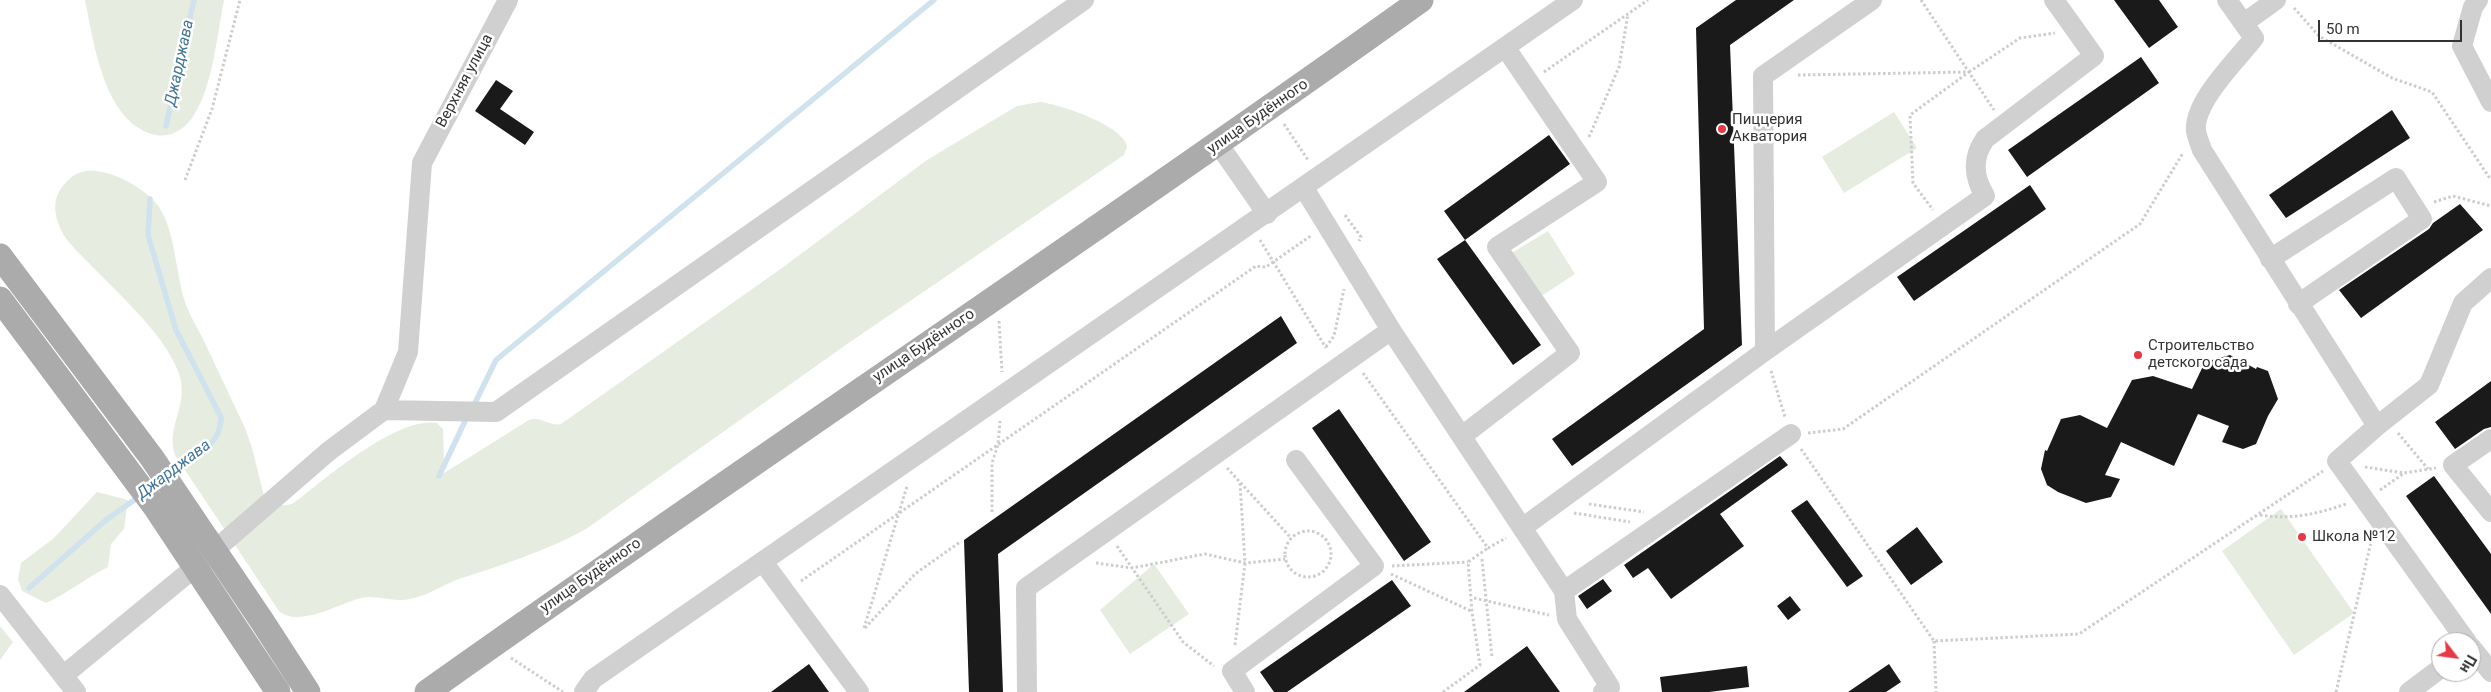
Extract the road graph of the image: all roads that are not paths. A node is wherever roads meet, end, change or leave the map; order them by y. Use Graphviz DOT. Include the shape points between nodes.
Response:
graph roads {
  1 [pos="508,0"];
  2 [pos="1084,0"];
  3 [pos="1421,0"];
  4 [pos="1573,0"];
  5 [pos="1872,0"];
  6 [pos="2054,0"];
  7 [pos="2227,0"];
  8 [pos="2478,0"];
  9 [pos="2284,4"];
  10 [pos="2244,23"];
  11 [pos="1506,47"];
  12 [pos="2491,102"];
  13 [pos="1219,145"];
  14 [pos="1304,188"];
  15 [pos="1259,219"];
  16 [pos="0,256"];
  17 [pos="2270,259"];
  18 [pos="2491,278"];
  19 [pos="0,299"];
  20 [pos="2298,304"];
  21 [pos="1392,330"];
  22 [pos="1764,352"];
  23 [pos="384,410"];
  24 [pos="2382,422"];
  25 [pos="1791,434"];
  26 [pos="1462,436"];
  27 [pos="2491,439"];
  28 [pos="1296,460"];
  29 [pos="2491,512"];
  30 [pos="1522,528"];
  31 [pos="213,549"];
  32 [pos="763,562"];
  33 [pos="194,568"];
  34 [pos="1564,591"];
  35 [pos="0,595"];
  36 [pos="2460,632"];
  37 [pos="2481,660"];
  38 [pos="2491,672"];
  39 [pos="64,675"];
  40 [pos="2431,676"];
  41 [pos="76,692"];
  42 [pos="278,692"];
  43 [pos="308,692"];
  44 [pos="427,692"];
  45 [pos="584,692"];
  46 [pos="859,692"];
  47 [pos="1028,692"];
  48 [pos="1245,692"];
  49 [pos="1603,692"];
  50 [pos="2409,692"];
  1 -- 23 [label="street, Верхняя улица" via="422,163 408,352"];
  2 -- 23 [label="street" via="496,412"];
  3 -- 13 [label="main road, улица Будённого"];
  4 -- 11 [label="street"];
  5 -- 22 [label="street" via="1763,76"];
  6 -- 22 [label="street" via="2094,56 1985,139 1977,151 1975,166 1978,185 1985,196"];
  7 -- 10 [label="street"];
  8 -- 12 [label="street" via="2462,46"];
  9 -- 10 [label="street"];
  10 -- 17 [label="street" via="2254,38 2204,102 2197,118 2196,132 2202,150"];
  11 -- 14 [label="street"];
  11 -- 26 [label="street" via="1597,182 1497,247 1570,353"];
  13 -- 15 [label="street"];
  13 -- 44 [label="main road, улица Будённого" via="680,513"];
  14 -- 15 [label="street"];
  14 -- 21 [label="street"];
  15 -- 32 [label="street"];
  16 -- 31 [label="main road" via="152,458"];
  17 -- 20 [label="street"];
  17 -- 20 [label="street" via="2396,178 2422,219"];
  18 -- 24 [label="street" via="2463,303 2429,385"];
  19 -- 33 [label="main road" via="156,508"];
  20 -- 24 [label="street"];
  21 -- 26 [label="street"];
  21 -- 47 [label="street" via="1026,588"];
  22 -- 30 [label="street"];
  23 -- 31 [label="street" via="329,451"];
  24 -- 36 [label="street" via="2337,461"];
  25 -- 34 [label="street"];
  26 -- 30 [label="street"];
  27 -- 29 [label="street" via="2453,465"];
  28 -- 48 [label="street" via="1374,566 1232,671"];
  30 -- 34 [label="street"];
  31 -- 33 [label="street"];
  31 -- 43 [label="main road"];
  32 -- 45 [label="street" via="593,679"];
  32 -- 46 [label="street"];
  33 -- 39 [label="street"];
  33 -- 42 [label="main road"];
  34 -- 49 [label="street" via="1566,619 1610,687"];
  35 -- 39 [label="street"];
  37 -- 38 [label="street"];
  39 -- 41 [label="street"];
  40 -- 50 [label="street"];
}
